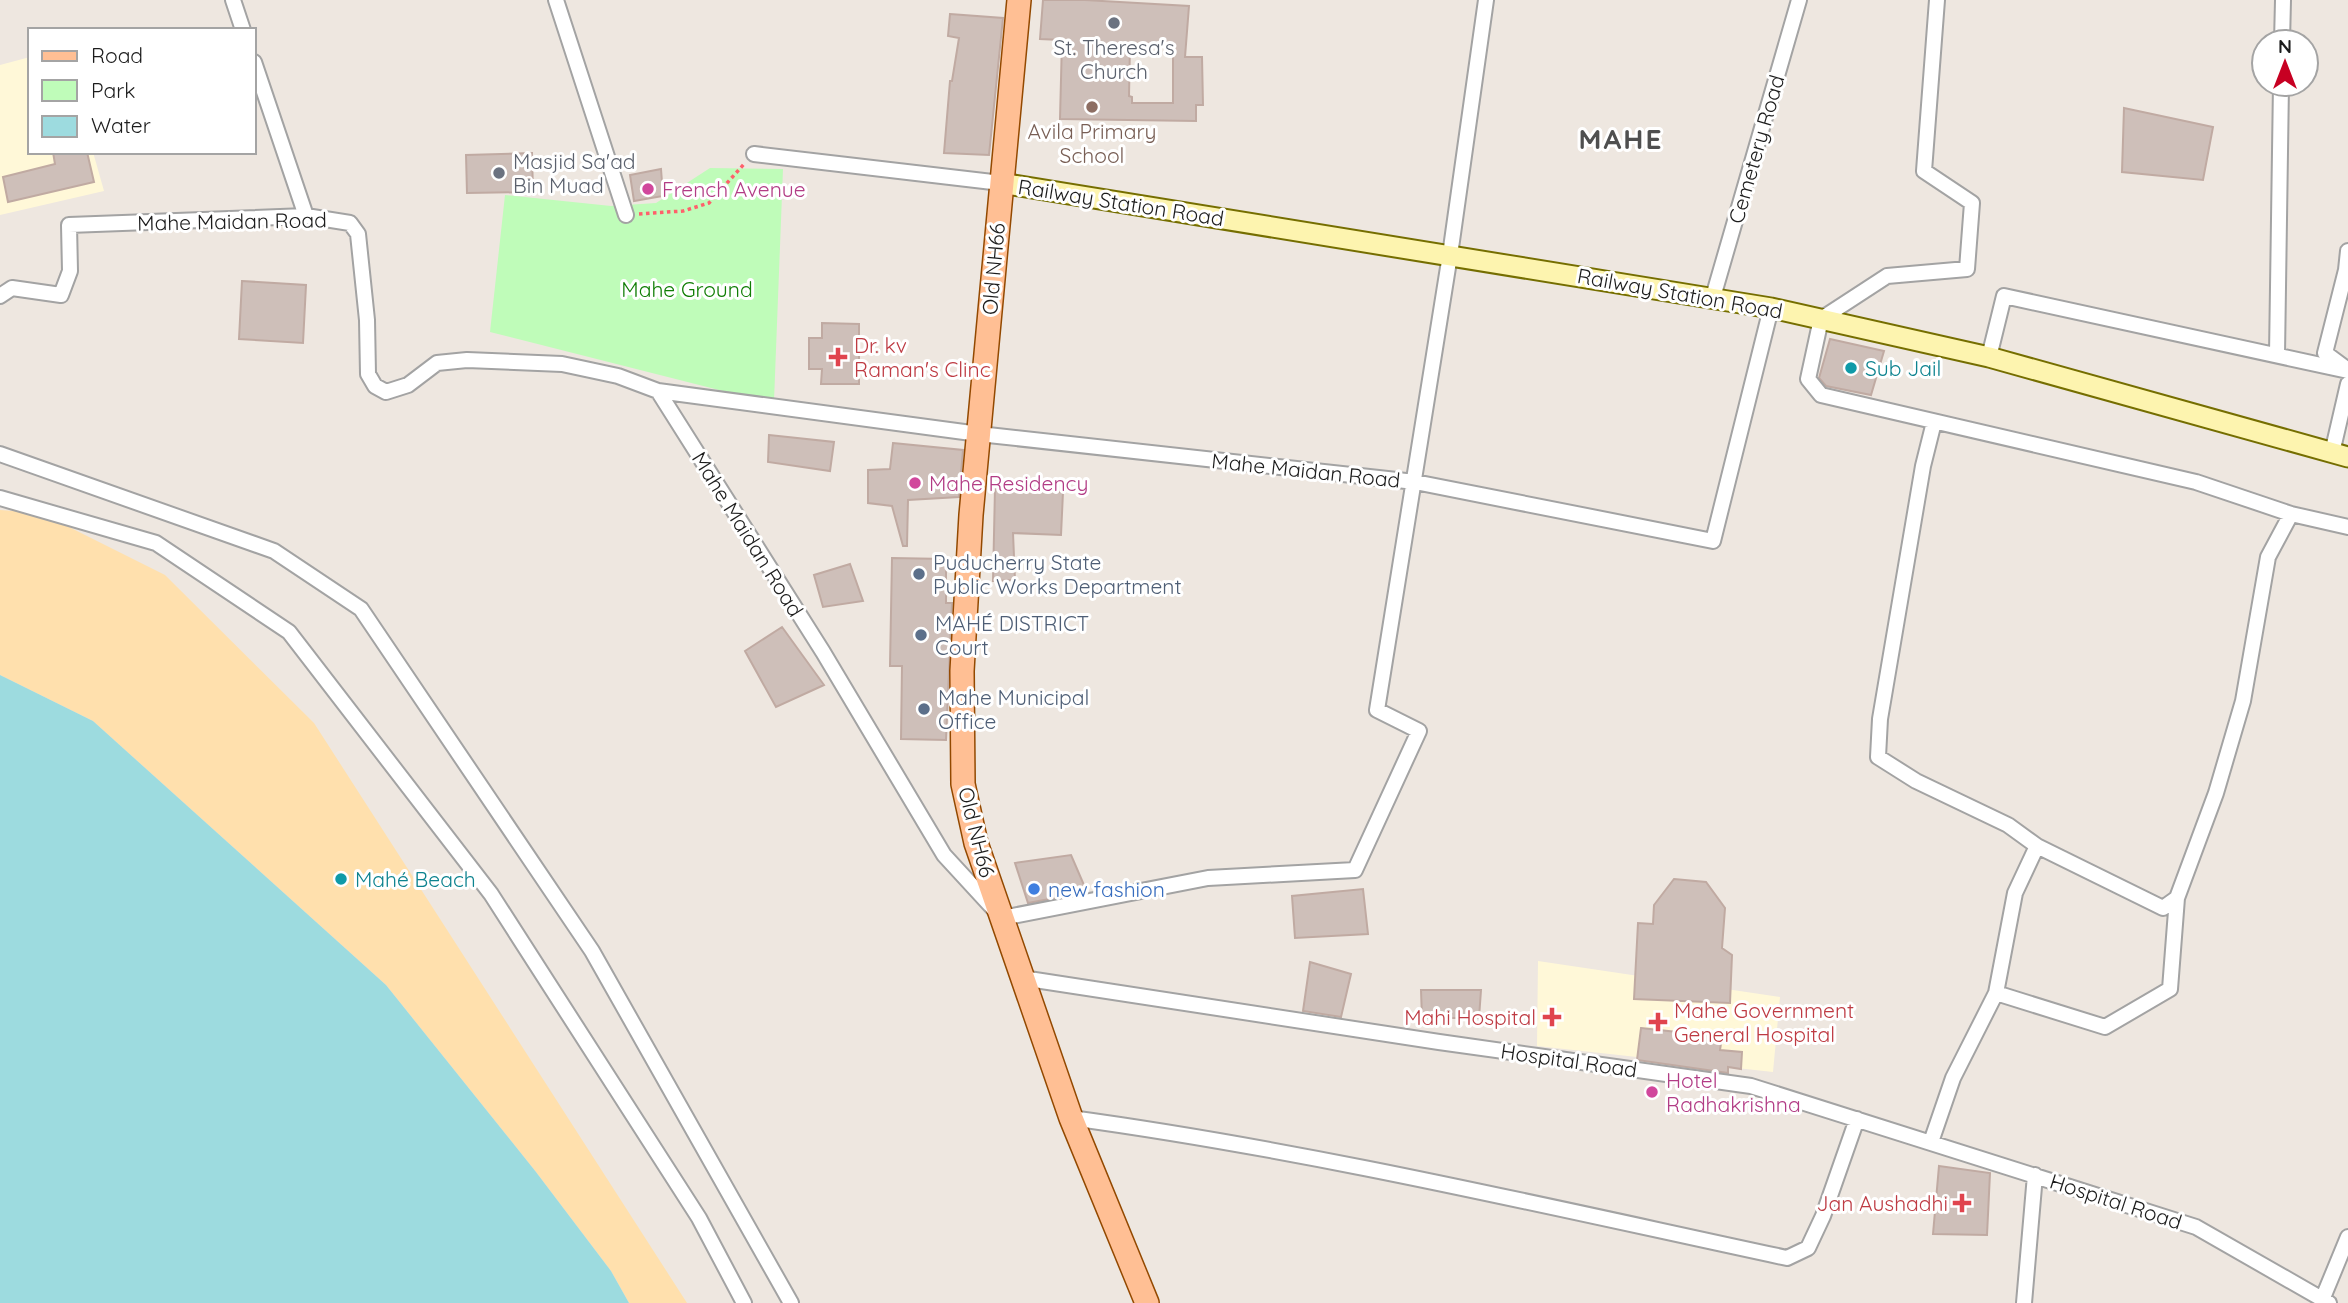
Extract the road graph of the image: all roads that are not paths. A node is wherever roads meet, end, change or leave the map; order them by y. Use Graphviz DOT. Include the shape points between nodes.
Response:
graph roads {
  1 [pos="233,0"];
  2 [pos="556,0"];
  3 [pos="1486,0"];
  4 [pos="1799,0"];
  5 [pos="1937,0"];
  6 [pos="2283,0"];
  7 [pos="1022,5"];
  8 [pos="242,28"];
  9 [pos="2282,28"];
  10 [pos="256,68"];
  11 [pos="2281,98"];
  12 [pos="754,154"];
  13 [pos="1001,183"];
  14 [pos="626,215"];
  15 [pos="306,216"];
  16 [pos="2348,251"];
  17 [pos="1450,255"];
  18 [pos="0,296"];
  19 [pos="1713,297"];
  20 [pos="1770,308"];
  21 [pos="1821,319"];
  22 [pos="2277,355"];
  23 [pos="1989,358"];
  24 [pos="2348,370"];
  25 [pos="2348,384"];
  26 [pos="658,391"];
  27 [pos="1934,422"];
  28 [pos="979,434"];
  29 [pos="0,454"];
  30 [pos="2340,455"];
  31 [pos="1415,482"];
  32 [pos="0,498"];
  33 [pos="2291,514"];
  34 [pos="2348,527"];
  35 [pos="2037,846"];
  36 [pos="2177,898"];
  37 [pos="1002,918"];
  38 [pos="1023,978"];
  39 [pos="1996,993"];
  40 [pos="1071,1118"];
  41 [pos="1857,1119"];
  42 [pos="1931,1142"];
  43 [pos="2035,1175"];
  44 [pos="2348,1237"];
  45 [pos="2325,1301"];
  46 [pos="744,1303"];
  47 [pos="790,1303"];
  48 [pos="1147,1303"];
  49 [pos="2024,1303"];
  1 -- 8 [label="street"];
  2 -- 14 [label="street"];
  3 -- 17 [label="street"];
  4 -- 19 [label="street, Cemetery Road"];
  5 -- 21 [label="street" via="1924,171 1972,203 1967,269 1887,276"];
  6 -- 9 [label="street"];
  7 -- 13 [label="main road, Old NH66"];
  10 -- 15 [label="street"];
  11 -- 22 [label="street"];
  12 -- 13 [label="street"];
  13 -- 17 [label="street, Railway Station Road"];
  13 -- 28 [label="main road, Old NH66"];
  15 -- 18 [label="street, Mahe Maidan Road" via="69,225 70,271 61,295 12,288"];
  15 -- 26 [label="street, Mahe Maidan Road" via="350,223 358,234 368,374 375,386 386,392 408,385 437,363 467,360 562,365 618,376"];
  16 -- 24 [label="street" via="2325,353"];
  17 -- 19 [label="street, Railway Station Road"];
  17 -- 31 [label="street"];
  19 -- 20 [label="street, Railway Station Road"];
  20 -- 21 [label="street, Railway Station Road"];
  20 -- 31 [label="street, Mahe Maidan Road" via="1713,541"];
  21 -- 23 [label="street, Railway Station Road"];
  21 -- 27 [label="street" via="1808,379 1821,395"];
  22 -- 23 [label="street" via="2004,296"];
  22 -- 24 [label="street"];
  23 -- 30 [label="street, Railway Station Road"];
  25 -- 30 [label="street"];
  26 -- 28 [label="street, Mahe Maidan Road"];
  26 -- 37 [label="street, Mahe Maidan Road" via="823,652 944,855"];
  27 -- 33 [label="street" via="2196,482"];
  27 -- 35 [label="street" via="1880,719 1878,757 1916,781 2008,825"];
  28 -- 31 [label="street, Mahe Maidan Road"];
  28 -- 37 [label="main road, Old NH66" via="962,671 963,784 976,843"];
  29 -- 47 [label="street" via="274,551 361,609 592,951"];
  31 -- 37 [label="street" via="1377,710 1419,731 1355,870 1208,878"];
  32 -- 46 [label="street" via="156,543 289,632 491,894 699,1218"];
  33 -- 34 [label="street"];
  33 -- 36 [label="street" via="2269,557 2243,701 2216,793"];
  35 -- 36 [label="street" via="2163,908"];
  35 -- 39 [label="street" via="2015,893"];
  36 -- 39 [label="street" via="2170,989 2105,1027"];
  37 -- 38 [label="main road, Old NH66"];
  38 -- 40 [label="main road, Old NH66"];
  38 -- 41 [label="street, Hospital Road" via="1751,1086"];
  39 -- 42 [label="street" via="1953,1078"];
  40 -- 41 [label="street" via="1371,1169 1787,1258 1808,1248"];
  40 -- 48 [label="main road, Old NH66"];
  41 -- 42 [label="street, Hospital Road"];
  42 -- 43 [label="street, Hospital Road"];
  43 -- 45 [label="street, Hospital Road" via="2196,1227"];
  43 -- 49 [label="street"];
  44 -- 45 [label="street"];
}
